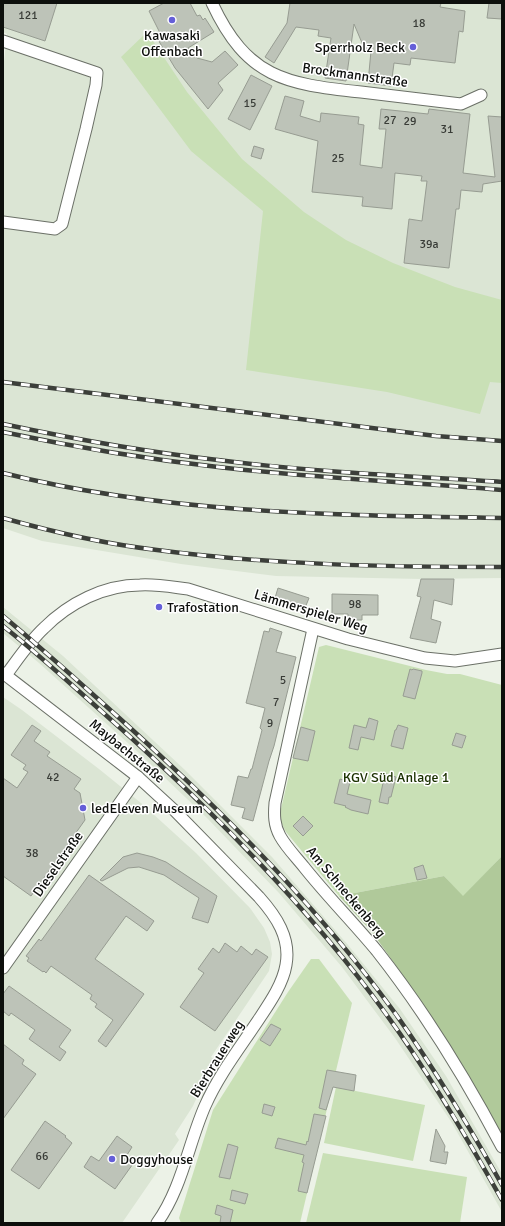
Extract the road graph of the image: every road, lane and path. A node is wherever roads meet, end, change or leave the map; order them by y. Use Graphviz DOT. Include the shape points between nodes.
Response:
graph roads {
  1 [pos="212,3"];
  2 [pos="3,41"];
  3 [pos="480,95"];
  4 [pos="3,222"];
  5 [pos="314,629"];
  6 [pos="502,654"];
  7 [pos="4,674"];
  8 [pos="138,776"];
  9 [pos="283,932"];
  10 [pos="3,968"];
  11 [pos="502,1147"];
  12 [pos="157,1223"];
  1 -- 3 [label="street, Brockmannstraße" via="232,38 247,56 264,69 286,80 319,88 461,104"];
  2 -- 4 [label="street" via="97,73 62,224 54,229"];
  5 -- 6 [label="street, Lämmerspieler Weg" via="436,660 464,660"];
  5 -- 7 [label="street, Lämmerspieler Weg" via="188,589 152,585 125,586 106,590 72,605 44,628"];
  5 -- 11 [label="street, Am Schneckenberg" via="275,804 276,828 301,863 402,985 462,1075"];
  7 -- 8 [label="street, Maybachstraße"];
  8 -- 9 [label="street, Maybachstraße" via="259,897"];
  8 -- 10 [label="street, Dieselstraße"];
  9 -- 12 [label="street, Bierbrauerweg" via="286,965 278,988 206,1104 174,1192"];
}
